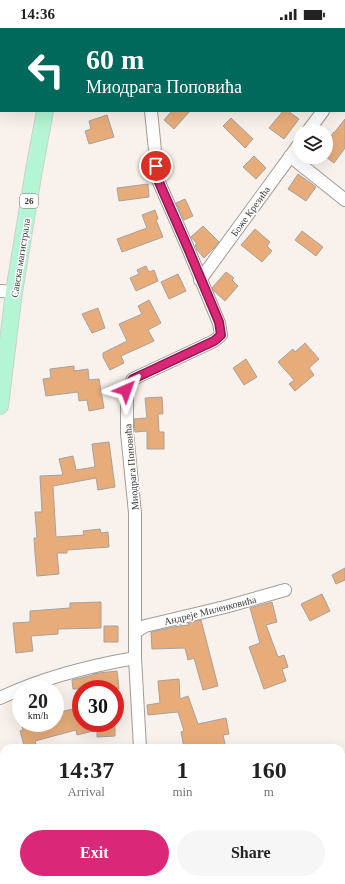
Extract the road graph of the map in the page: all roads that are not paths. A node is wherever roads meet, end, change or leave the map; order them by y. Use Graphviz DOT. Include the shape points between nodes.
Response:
graph roads {
  1 [pos="45,112"];
  2 [pos="151,112"];
  3 [pos="322,112"];
  4 [pos="313,124"];
  5 [pos="293,152"];
  6 [pos="290,156"];
  7 [pos="345,200"];
  8 [pos="200,280"];
  9 [pos="7,291"];
  10 [pos="0,406"];
  11 [pos="285,590"];
  12 [pos="135,632"];
  13 [pos="135,658"];
  14 [pos="0,698"];
  15 [pos="140,744"];
  1 -- 9 [label="main road, Савска магистрала / 26"];
  2 -- 8 [label="street, Миодрага Поповића" via="158,180"];
  3 -- 4 [label="street"];
  5 -- 6 [label="street, Боже Крезића"];
  6 -- 7 [label="street"];
  6 -- 8 [label="street, Боже Крезића"];
  8 -- 12 [label="street, Миодрага Поповића" via="219,322 221,335 214,341 133,379 126,390 127,433 135,513"];
  9 -- 10 [label="main road, Савска магистрала / 26"];
  11 -- 12 [label="street, Андреје Миленковића" via="145,626"];
  12 -- 13 [label="street, Миодрага Поповића"];
  13 -- 14 [label="street" via="108,662 52,678"];
  13 -- 15 [label="street, Миодрага Поповића"];
}
